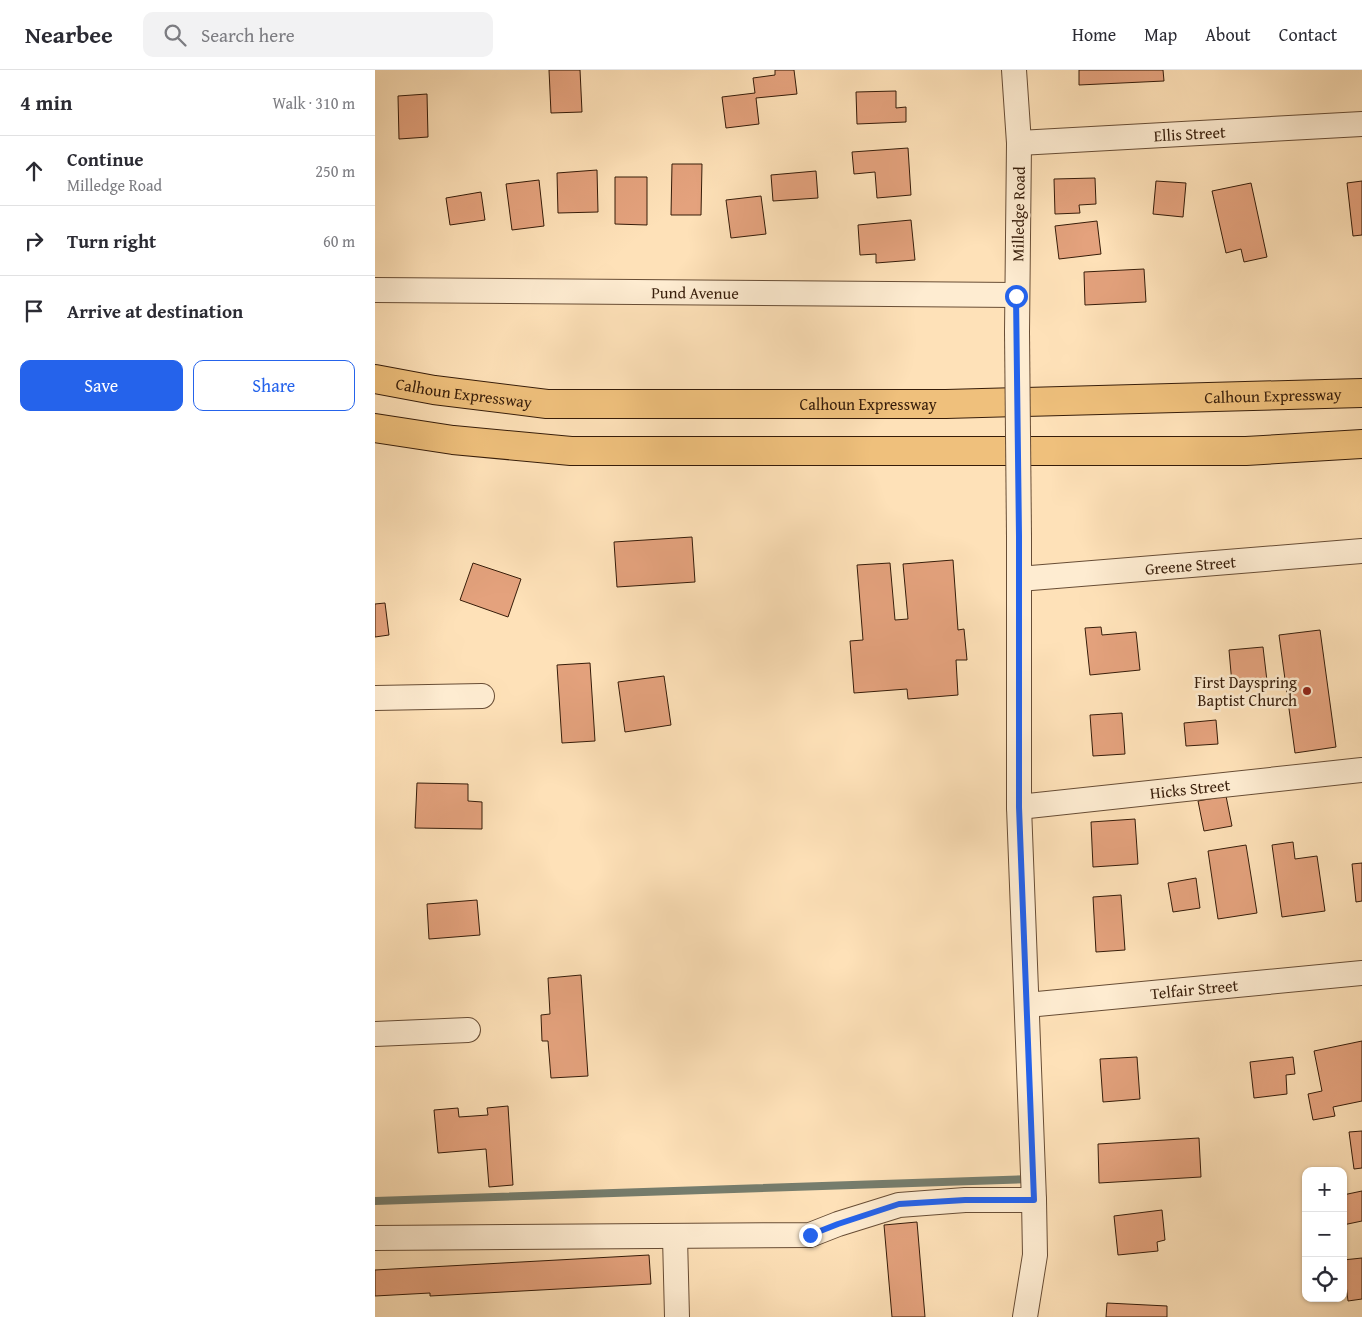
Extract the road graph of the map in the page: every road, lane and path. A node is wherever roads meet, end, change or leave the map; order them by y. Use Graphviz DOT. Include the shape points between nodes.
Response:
graph roads {
  1 [pos="1014,70"];
  2 [pos="1362,124"];
  3 [pos="1019,143"];
  4 [pos="375,290"];
  5 [pos="1016,296"];
  6 [pos="375,379"];
  7 [pos="1362,393"];
  8 [pos="375,428"];
  9 [pos="1362,444"];
  10 [pos="1362,552"];
  11 [pos="1019,579"];
  12 [pos="482,696"];
  13 [pos="375,698"];
  14 [pos="1362,770"];
  15 [pos="1019,807"];
  16 [pos="1362,973"];
  17 [pos="1027,1005"];
  18 [pos="468,1030"];
  19 [pos="375,1034"];
  20 [pos="1034,1200"];
  21 [pos="675,1237"];
  22 [pos="375,1238"];
  23 [pos="677,1317"];
  24 [pos="1025,1317"];
  1 -- 3 [label="street, Milledge Road"];
  2 -- 3 [label="street, Ellis Street"];
  3 -- 5 [label="street, Milledge Road"];
  4 -- 5 [label="street, Pund Avenue"];
  5 -- 11 [label="street, Milledge Road, bridge"];
  6 -- 7 [label="highway, Calhoun Expressway" via="433,390 547,404 946,404"];
  8 -- 9 [label="highway" via="453,440 571,451 1246,451"];
  10 -- 11 [label="street, Greene Street"];
  11 -- 15 [label="street, Milledge Road"];
  12 -- 13 [label="street"];
  14 -- 15 [label="street, Hicks Street"];
  15 -- 17 [label="street, Milledge Road"];
  16 -- 17 [label="street, Telfair Street"];
  17 -- 20 [label="street, Milledge Road"];
  18 -- 19 [label="street"];
  20 -- 21 [label="street" via="899,1204 810,1235"];
  20 -- 24 [label="street, Milledge Road" via="1035,1255"];
  21 -- 22 [label="street"];
  21 -- 23 [label="street"];
}
